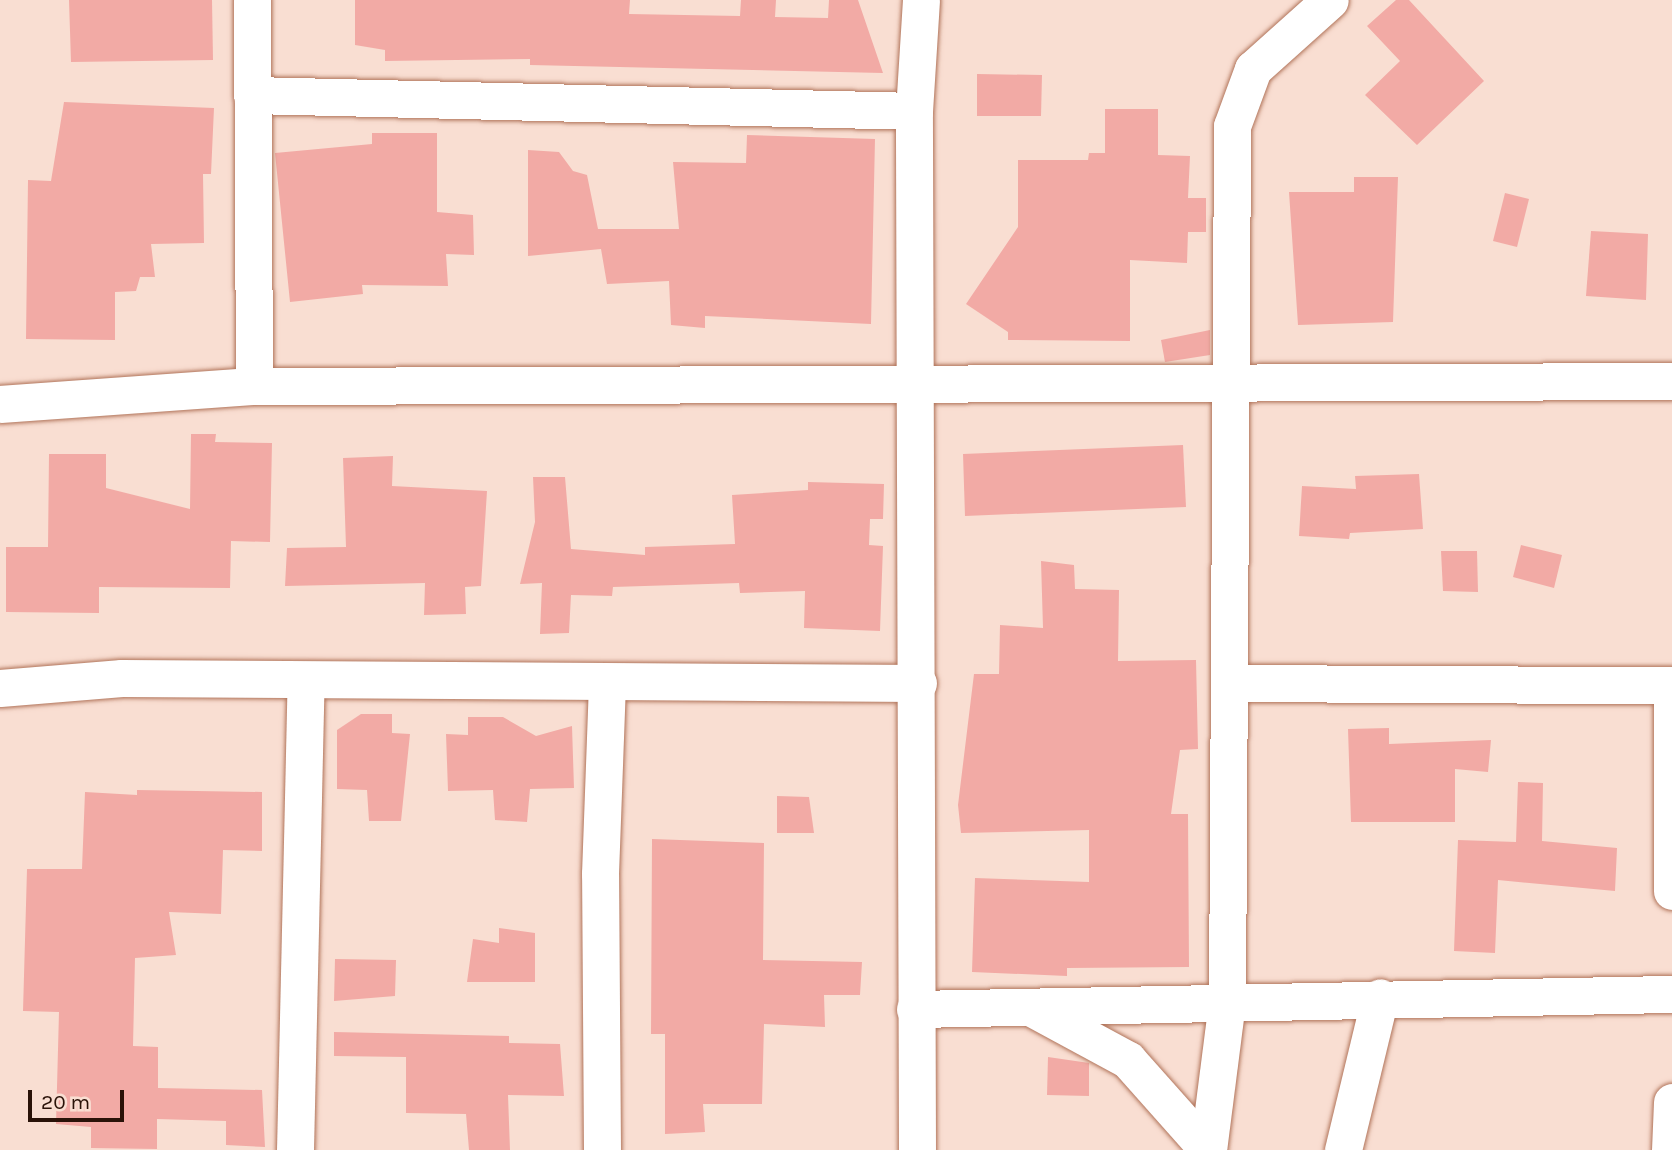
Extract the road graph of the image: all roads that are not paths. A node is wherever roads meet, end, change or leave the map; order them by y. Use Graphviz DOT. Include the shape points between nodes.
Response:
graph roads {
  1 [pos="252,0"];
  2 [pos="921,0"];
  3 [pos="1330,0"];
  4 [pos="252,95"];
  5 [pos="914,111"];
  6 [pos="1672,381"];
  7 [pos="919,383"];
  8 [pos="1227,385"];
  9 [pos="254,386"];
  10 [pos="0,404"];
  11 [pos="306,681"];
  12 [pos="607,682"];
  13 [pos="918,683"];
  14 [pos="1229,683"];
  15 [pos="1672,685"];
  16 [pos="0,688"];
  17 [pos="1672,891"];
  18 [pos="1672,994"];
  19 [pos="1380,997"];
  20 [pos="1227,1002"];
  21 [pos="1029,1006"];
  22 [pos="915,1009"];
  23 [pos="1672,1102"];
  24 [pos="295,1150"];
  25 [pos="602,1150"];
  26 [pos="917,1150"];
  27 [pos="1208,1150"];
  28 [pos="1343,1150"];
  29 [pos="1670,1150"];
  1 -- 4 [label="street"];
  2 -- 5 [label="street"];
  3 -- 8 [label="street" via="1253,69 1241,88 1232,126"];
  4 -- 5 [label="street"];
  4 -- 9 [label="street"];
  5 -- 7 [label="street"];
  6 -- 8 [label="street"];
  7 -- 8 [label="street"];
  7 -- 9 [label="street"];
  7 -- 13 [label="street"];
  8 -- 14 [label="street"];
  9 -- 10 [label="street"];
  11 -- 12 [label="street"];
  11 -- 16 [label="street" via="122,678"];
  11 -- 24 [label="street"];
  12 -- 13 [label="street"];
  12 -- 25 [label="street" via="600,874"];
  13 -- 22 [label="street"];
  14 -- 15 [label="street"];
  14 -- 20 [label="street"];
  15 -- 17 [label="street"];
  18 -- 19 [label="street"];
  19 -- 20 [label="street"];
  19 -- 28 [label="street"];
  20 -- 21 [label="street"];
  20 -- 27 [label="street"];
  21 -- 22 [label="street"];
  21 -- 27 [label="street" via="1128,1060"];
  22 -- 26 [label="street"];
  23 -- 29 [label="street"];
}
